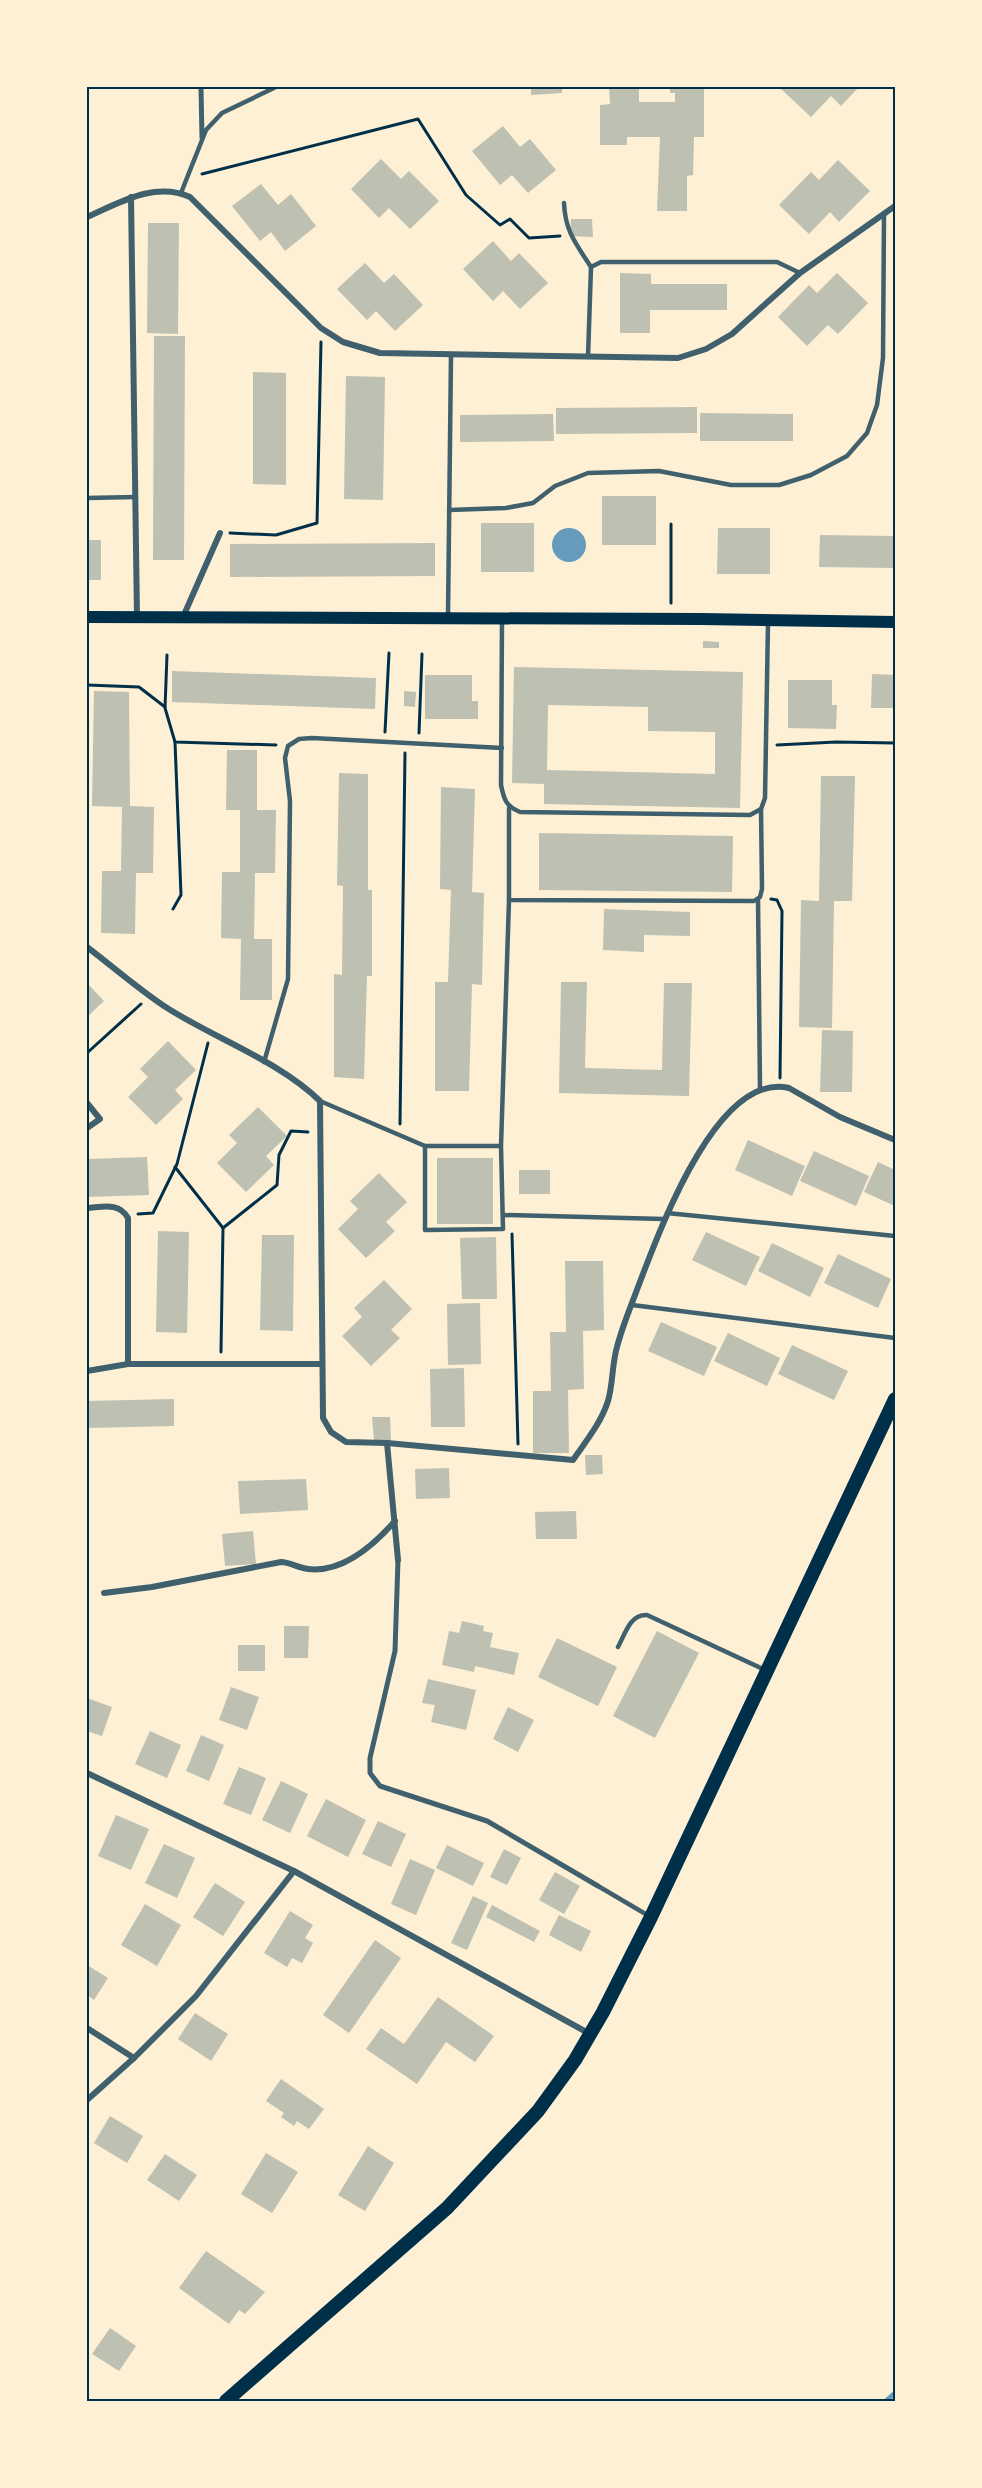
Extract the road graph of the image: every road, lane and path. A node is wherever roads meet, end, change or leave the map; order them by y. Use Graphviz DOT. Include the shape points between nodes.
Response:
graph roads {
  1 [pos="201,87"];
  2 [pos="276,87"];
  3 [pos="202,138"];
  4 [pos="186,177"];
  5 [pos="181,193"];
  6 [pos="131,197"];
  7 [pos="564,203"];
  8 [pos="895,206"];
  9 [pos="884,213"];
  10 [pos="87,217"];
  11 [pos="570,236"];
  12 [pos="591,267"];
  13 [pos="800,273"];
  14 [pos="321,328"];
  15 [pos="451,355"];
  16 [pos="588,357"];
  17 [pos="135,497"];
  18 [pos="87,498"];
  19 [pos="449,510"];
  20 [pos="671,524"];
  21 [pos="219,533"];
  22 [pos="87,617"];
  23 [pos="136,617"];
  24 [pos="183,617"];
  25 [pos="448,618"];
  26 [pos="502,618"];
  27 [pos="671,619"];
  28 [pos="768,620"];
  29 [pos="895,622"];
  30 [pos="389,653"];
  31 [pos="167,654"];
  32 [pos="422,654"];
  33 [pos="87,685"];
  34 [pos="165,707"];
  35 [pos="384,741"];
  36 [pos="176,742"];
  37 [pos="405,742"];
  38 [pos="418,743"];
  39 [pos="895,743"];
  40 [pos="288,746"];
  41 [pos="766,746"];
  42 [pos="502,748"];
  43 [pos="509,808"];
  44 [pos="761,809"];
  45 [pos="759,898"];
  46 [pos="509,900"];
  47 [pos="173,909"];
  48 [pos="87,947"];
  49 [pos="148,998"];
  50 [pos="210,1035"];
  51 [pos="87,1053"];
  52 [pos="264,1063"];
  53 [pos="780,1086"];
  54 [pos="760,1090"];
  55 [pos="320,1101"];
  56 [pos="87,1103"];
  57 [pos="87,1128"];
  58 [pos="319,1132"];
  59 [pos="400,1136"];
  60 [pos="895,1140"];
  61 [pos="425,1146"];
  62 [pos="501,1146"];
  63 [pos="175,1167"];
  64 [pos="87,1208"];
  65 [pos="126,1215"];
  66 [pos="503,1215"];
  67 [pos="512,1215"];
  68 [pos="665,1216"];
  69 [pos="223,1228"];
  70 [pos="895,1236"];
  71 [pos="632,1305"];
  72 [pos="895,1338"];
  73 [pos="221,1364"];
  74 [pos="322,1364"];
  75 [pos="128,1365"];
  76 [pos="87,1371"];
  77 [pos="895,1399"];
  78 [pos="387,1443"];
  79 [pos="518,1455"];
  80 [pos="395,1521"];
  81 [pos="398,1560"];
  82 [pos="104,1593"];
  83 [pos="618,1647"];
  84 [pos="767,1671"];
  85 [pos="87,1773"];
  86 [pos="294,1871"];
  87 [pos="598,1886"];
  88 [pos="651,1917"];
  89 [pos="87,2028"];
  90 [pos="590,2034"];
  91 [pos="134,2058"];
  92 [pos="87,2100"];
  93 [pos="226,2401"];
  1 -- 3 [label="street"];
  2 -- 3 [label="lane" via="222,113"];
  3 -- 4 [label="lane"];
  4 -- 5 [label="lane"];
  4 -- 11 [label="path" via="418,118 466,195 500,225 510,219 528,238"];
  5 -- 6 [label="street" via="164,191"];
  5 -- 14 [label="street" via="190,196"];
  6 -- 10 [label="street"];
  6 -- 17 [label="street"];
  7 -- 11 [label="lane"];
  8 -- 9 [label="street"];
  9 -- 13 [label="street"];
  9 -- 19 [label="lane" via="883,358 877,405 867,433 847,456 811,476 779,485 731,485 659,471 588,473 555,486 533,503"];
  11 -- 12 [label="lane"];
  12 -- 13 [label="lane" via="601,262 744,261 777,262"];
  12 -- 16 [label="lane"];
  13 -- 16 [label="street" via="732,334 706,349 678,358"];
  14 -- 15 [label="street" via="343,342 380,353"];
  14 -- 21 [label="path" via="317,523 276,535"];
  15 -- 16 [label="street"];
  15 -- 19 [label="lane"];
  17 -- 18 [label="lane"];
  17 -- 23 [label="street"];
  19 -- 25 [label="lane"];
  20 -- 27 [label="path"];
  21 -- 24 [label="street"];
  22 -- 23 [label="main road"];
  23 -- 24 [label="main road"];
  24 -- 25 [label="main road"];
  25 -- 26 [label="main road"];
  26 -- 27 [label="main road"];
  26 -- 42 [label="lane"];
  27 -- 28 [label="main road"];
  28 -- 29 [label="main road"];
  28 -- 41 [label="lane"];
  30 -- 35 [label="path"];
  31 -- 34 [label="path"];
  32 -- 38 [label="path"];
  33 -- 34 [label="path" via="139,687"];
  34 -- 36 [label="path"];
  35 -- 37 [label="lane"];
  35 -- 40 [label="lane" via="312,738 299,739"];
  36 -- 40 [label="path"];
  36 -- 47 [label="path" via="181,895"];
  37 -- 38 [label="lane"];
  37 -- 59 [label="path"];
  38 -- 42 [label="lane"];
  39 -- 41 [label="path"];
  40 -- 52 [label="lane" via="288,979"];
  41 -- 44 [label="lane" via="765,798"];
  42 -- 43 [label="lane" via="501,785"];
  43 -- 44 [label="lane" via="520,812 750,815"];
  43 -- 46 [label="lane"];
  44 -- 45 [label="lane"];
  45 -- 46 [label="lane"];
  45 -- 53 [label="path" via="777,900 782,911"];
  45 -- 54 [label="lane"];
  46 -- 62 [label="lane"];
  48 -- 52 [label="street" via="163,1006"];
  49 -- 51 [label="path"];
  50 -- 63 [label="path"];
  52 -- 55 [label="street" via="291,1075"];
  53 -- 54 [label="street"];
  53 -- 60 [label="street"];
  54 -- 68 [label="street" via="727,1114 691,1165"];
  55 -- 58 [label="street"];
  55 -- 59 [label="lane"];
  56 -- 57 [label="street" via="100,1119"];
  58 -- 69 [label="path" via="291,1131 279,1155 277,1185"];
  58 -- 74 [label="street"];
  59 -- 61 [label="lane"];
  61 -- 62 [label="lane"];
  61 -- 66 [label="lane" via="425,1230 503,1229"];
  62 -- 66 [label="lane"];
  63 -- 65 [label="path" via="153,1213"];
  63 -- 69 [label="path"];
  64 -- 65 [label="street" via="115,1206"];
  65 -- 75 [label="street"];
  66 -- 67 [label="lane"];
  67 -- 68 [label="lane"];
  67 -- 79 [label="path"];
  68 -- 70 [label="lane"];
  68 -- 71 [label="street"];
  69 -- 73 [label="path"];
  71 -- 72 [label="lane"];
  71 -- 79 [label="street" via="617,1346 608,1400 573,1460"];
  73 -- 74 [label="street"];
  73 -- 75 [label="street"];
  74 -- 78 [label="street" via="323,1418 331,1432 346,1442"];
  75 -- 76 [label="street"];
  77 -- 84 [label="main road"];
  78 -- 79 [label="street"];
  78 -- 80 [label="street"];
  80 -- 81 [label="street"];
  80 -- 82 [label="street" via="352,1559 319,1569 281,1562"];
  81 -- 87 [label="street" via="395,1651 370,1758 370,1773 380,1786 487,1821"];
  83 -- 84 [label="lane" via="633,1619 647,1615"];
  84 -- 88 [label="main road"];
  85 -- 86 [label="street"];
  86 -- 90 [label="street"];
  86 -- 91 [label="street" via="196,1996"];
  87 -- 88 [label="lane"];
  88 -- 90 [label="main road"];
  89 -- 91 [label="street"];
  90 -- 93 [label="main road" via="538,2111 447,2208"];
  91 -- 92 [label="street"];
}
